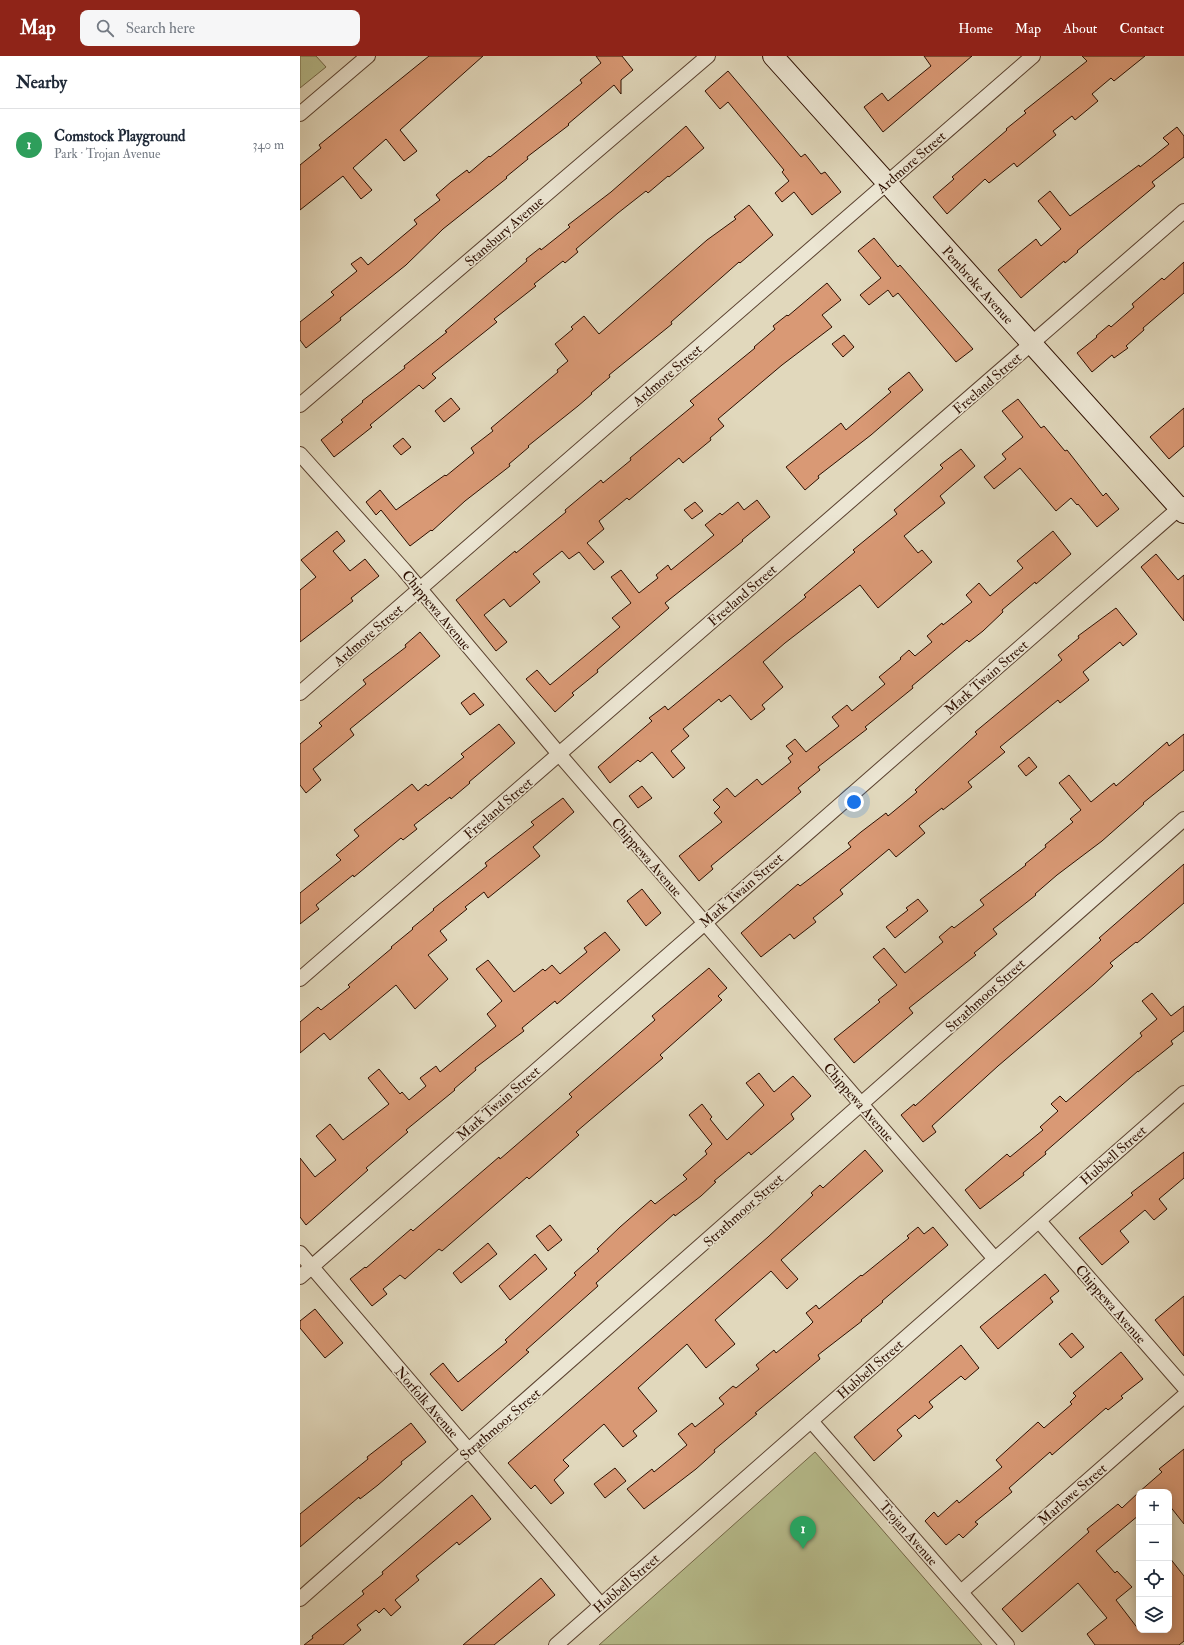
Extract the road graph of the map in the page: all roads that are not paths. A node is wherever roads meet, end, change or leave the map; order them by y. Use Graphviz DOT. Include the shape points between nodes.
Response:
graph roads {
  1 [pos="368,56"];
  2 [pos="708,56"];
  3 [pos="773,56"];
  4 [pos="1033,56"];
  5 [pos="300,114"];
  6 [pos="887,183"];
  7 [pos="1184,211"];
  8 [pos="1031,344"];
  9 [pos="300,406"];
  10 [pos="300,454"];
  11 [pos="1182,508"];
  12 [pos="420,590"];
  13 [pos="300,694"];
  14 [pos="559,754"];
  15 [pos="1184,819"];
  16 [pos="704,923"];
  17 [pos="300,979"];
  18 [pos="1184,1093"];
  19 [pos="861,1105"];
  20 [pos="1039,1221"];
  21 [pos="300,1253"];
  22 [pos="995,1259"];
  23 [pos="312,1267"];
  24 [pos="300,1277"];
  25 [pos="1184,1386"];
  26 [pos="1184,1396"];
  27 [pos="811,1421"];
  28 [pos="470,1451"];
  29 [pos="961,1592"];
  30 [pos="300,1599"];
  31 [pos="601,1605"];
  32 [pos="556,1645"];
  33 [pos="1007,1645"];
  1 -- 5 [label="street"];
  2 -- 9 [label="street, Stansbury Avenue"];
  3 -- 6 [label="street, Pembroke Avenue"];
  4 -- 6 [label="street, Ardmore Street"];
  6 -- 8 [label="street, Pembroke Avenue"];
  6 -- 12 [label="street, Ardmore Street"];
  7 -- 8 [label="street, Freeland Street"];
  8 -- 11 [label="street, Pembroke Avenue"];
  8 -- 14 [label="street, Freeland Street"];
  10 -- 12 [label="street, Chippewa Avenue"];
  11 -- 16 [label="street, Mark Twain Street"];
  12 -- 13 [label="street, Ardmore Street"];
  12 -- 14 [label="street, Chippewa Avenue"];
  14 -- 16 [label="street, Chippewa Avenue"];
  14 -- 17 [label="street, Freeland Street"];
  15 -- 19 [label="street, Strathmoor Street"];
  16 -- 19 [label="street, Chippewa Avenue"];
  16 -- 23 [label="street, Mark Twain Street"];
  18 -- 20 [label="street, Hubbell Street"];
  19 -- 22 [label="street, Chippewa Avenue"];
  19 -- 28 [label="street, Strathmoor Street"];
  20 -- 22 [label="street, Hubbell Street"];
  20 -- 25 [label="street, Chippewa Avenue"];
  21 -- 23 [label="street, Norfolk Avenue"];
  22 -- 27 [label="street, Hubbell Street"];
  23 -- 24 [label="street, Mark Twain Street"];
  23 -- 28 [label="street, Norfolk Avenue"];
  26 -- 29 [label="street, Marlowe Street"];
  27 -- 29 [label="street, Trojan Avenue"];
  27 -- 31 [label="street, Hubbell Street"];
  28 -- 30 [label="street, Strathmoor Street"];
  28 -- 31 [label="street, Norfolk Avenue"];
  29 -- 33 [label="street, Trojan Avenue"];
  31 -- 32 [label="street, Hubbell Street"];
}
